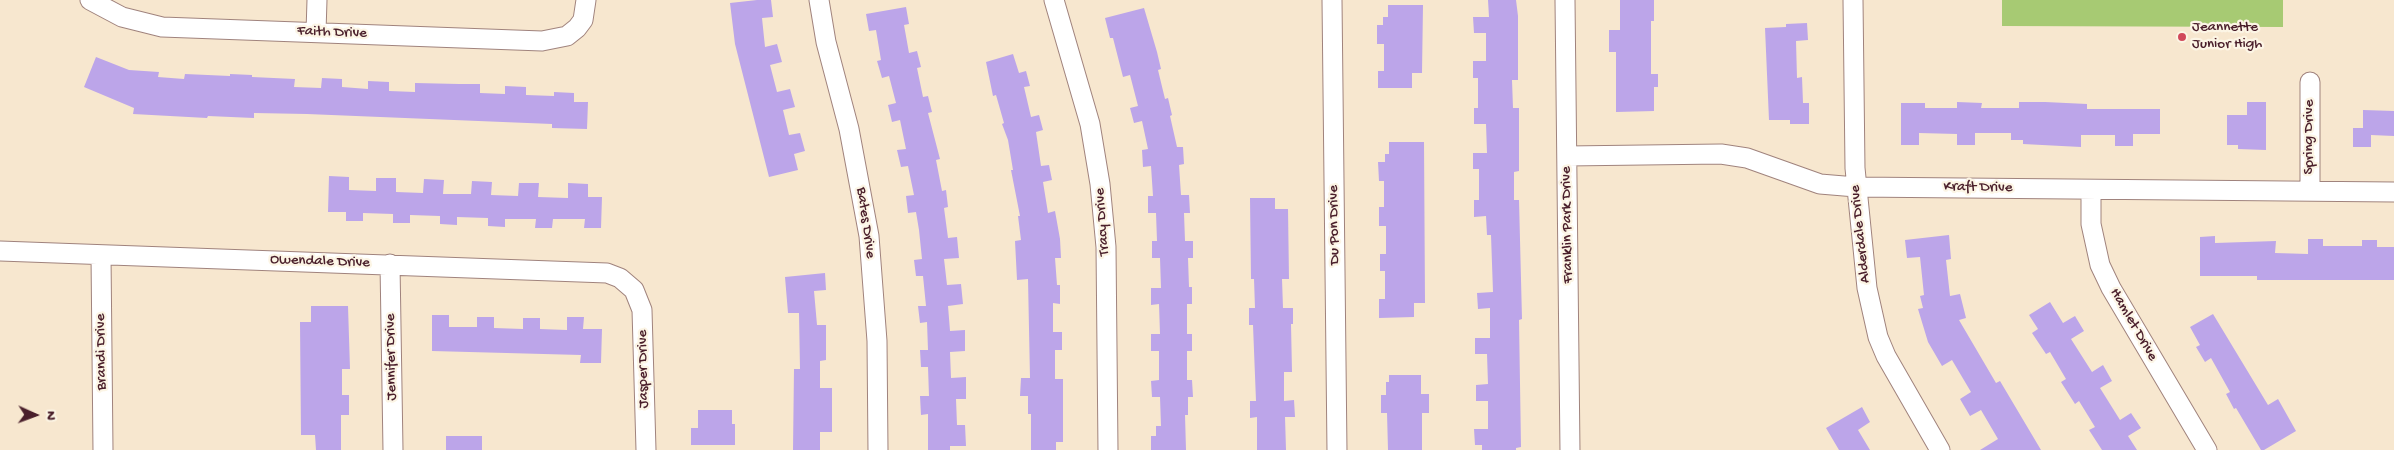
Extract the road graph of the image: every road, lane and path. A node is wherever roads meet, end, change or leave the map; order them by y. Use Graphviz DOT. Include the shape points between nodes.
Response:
graph roads {
  1 [pos="90,0"];
  2 [pos="317,0"];
  3 [pos="586,0"];
  4 [pos="819,0"];
  5 [pos="1054,0"];
  6 [pos="1332,0"];
  7 [pos="1566,0"];
  8 [pos="1853,0"];
  9 [pos="316,32"];
  10 [pos="2310,82"];
  11 [pos="1567,156"];
  12 [pos="1856,187"];
  13 [pos="2091,190"];
  14 [pos="2310,191"];
  15 [pos="2394,192"];
  16 [pos="0,251"];
  17 [pos="100,254"];
  18 [pos="390,264"];
  19 [pos="634,290"];
  20 [pos="103,450"];
  21 [pos="393,450"];
  22 [pos="646,450"];
  23 [pos="878,450"];
  24 [pos="1108,450"];
  25 [pos="1337,450"];
  26 [pos="1570,450"];
  27 [pos="1940,450"];
  28 [pos="2207,450"];
  1 -- 9 [label="street, Faith Drive" via="122,17 162,27"];
  2 -- 9 [label="street"];
  3 -- 9 [label="street, Faith Drive" via="583,20 577,28 567,36 542,41"];
  4 -- 23 [label="street, Bates Drive" via="868,236 877,341"];
  5 -- 24 [label="street, Tracy Drive" via="1084,101 1100,184 1106,247"];
  6 -- 25 [label="street, Du Pon Drive"];
  7 -- 11 [label="street, Franklin Park Drive"];
  8 -- 12 [label="street, Alderdale Drive"];
  10 -- 14 [label="street, Spring Drive"];
  11 -- 12 [label="street, Kraft Drive" via="1721,154 1747,158 1820,184"];
  11 -- 26 [label="street, Franklin Park Drive"];
  12 -- 13 [label="street, Kraft Drive"];
  12 -- 27 [label="street, Alderdale Drive" via="1867,288 1878,337 1895,375"];
  13 -- 14 [label="street, Kraft Drive"];
  13 -- 28 [label="street, Hamlet Drive" via="2091,224 2100,265"];
  14 -- 15 [label="street, Kraft Drive"];
  16 -- 17 [label="street, Owendale Drive"];
  17 -- 18 [label="street, Owendale Drive"];
  17 -- 20 [label="street, Brandi Drive"];
  18 -- 19 [label="street, Owendale Drive" via="607,274 620,278"];
  18 -- 21 [label="street, Jennifer Drive"];
  19 -- 22 [label="street, Jasper Drive" via="644,321"];
}
